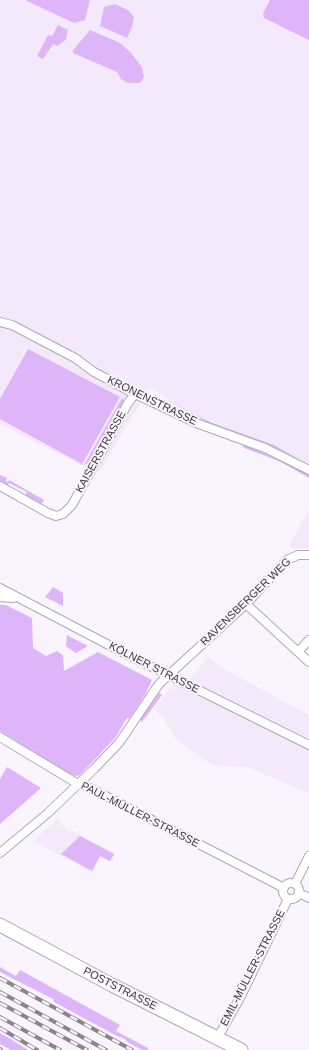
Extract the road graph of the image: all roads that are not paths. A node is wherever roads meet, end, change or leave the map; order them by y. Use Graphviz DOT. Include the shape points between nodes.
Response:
graph roads {
  1 [pos="0,322"];
  2 [pos="135,394"];
  3 [pos="309,470"];
  4 [pos="0,486"];
  5 [pos="309,554"];
  6 [pos="0,588"];
  7 [pos="0,597"];
  8 [pos="20,598"];
  9 [pos="246,604"];
  10 [pos="309,640"];
  11 [pos="298,652"];
  12 [pos="309,662"];
  13 [pos="168,675"];
  14 [pos="0,738"];
  15 [pos="309,745"];
  16 [pos="78,784"];
  17 [pos="1,851"];
  18 [pos="309,856"];
  19 [pos="295,884"];
  20 [pos="284,888"];
  21 [pos="299,893"];
  22 [pos="309,898"];
  23 [pos="288,899"];
  24 [pos="0,925"];
  25 [pos="218,1038"];
  26 [pos="241,1050"];
  1 -- 2 [label="street, KRONENSTRASSE" via="12,325 75,358 94,372"];
  2 -- 3 [label="street, KRONENSTRASSE" via="196,423 265,448"];
  2 -- 4 [label="street, KAISERSTRASSE" via="68,510 59,515 48,513"];
  5 -- 9 [label="street, RAVENSBERGER WEG" via="287,560"];
  6 -- 8 [label="street, KÖLNER STRASSE"];
  7 -- 8 [label="street"];
  8 -- 13 [label="street, KÖLNER STRASSE"];
  9 -- 11 [label="street"];
  9 -- 13 [label="street, RAVENSBERGER WEG"];
  10 -- 11 [label="street"];
  11 -- 12 [label="street"];
  13 -- 15 [label="street, KÖLNER STRASSE"];
  13 -- 16 [label="street, RAVENSBERGER WEG" via="159,684 119,743"];
  14 -- 16 [label="street, PAUL-MÜLLER-STRASSE"];
  16 -- 17 [label="street, RAVENSBERGER WEG"];
  16 -- 20 [label="street, PAUL-MÜLLER-STRASSE"];
  18 -- 19 [label="street"];
  19 -- 20 [label="street" via="288,884"];
  19 -- 21 [label="street"];
  20 -- 23 [label="street, EMIL-MÜLLER-STRASSE" via="283,895"];
  21 -- 22 [label="street"];
  21 -- 23 [label="street, EMIL-MÜLLER-STRASSE" via="294,900"];
  23 -- 25 [label="street, EMIL-MÜLLER-STRASSE"];
  24 -- 25 [label="main road, POSTSTRASSE"];
  25 -- 26 [label="main road, POSTSTRASSE"];
}
